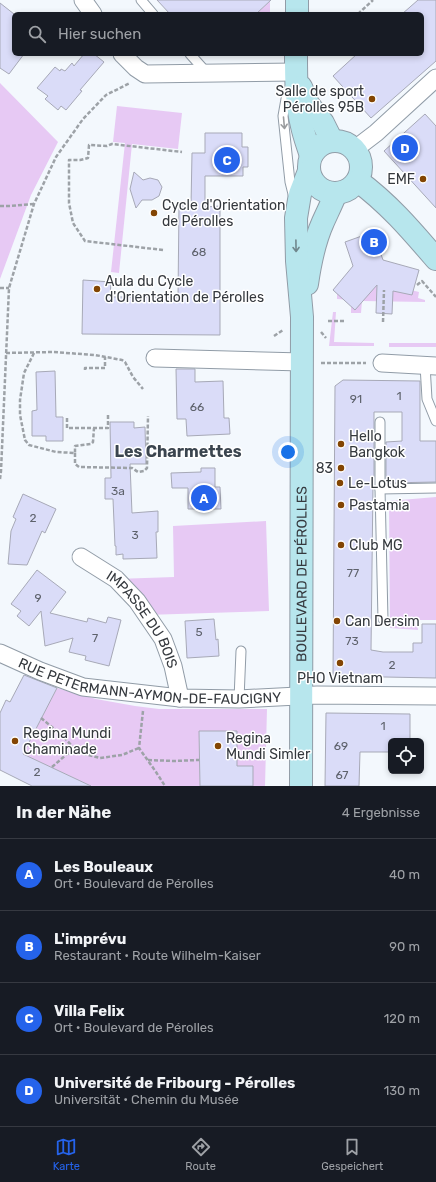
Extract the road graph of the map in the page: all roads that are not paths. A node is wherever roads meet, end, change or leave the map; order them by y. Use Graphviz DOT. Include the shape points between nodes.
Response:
graph roads {
  1 [pos="83,0"];
  2 [pos="141,0"];
  3 [pos="297,0"];
  4 [pos="92,12"];
  5 [pos="151,12"];
  6 [pos="297,12"];
  7 [pos="124,56"];
  8 [pos="192,56"];
  9 [pos="296,63"];
  10 [pos="207,73"];
  11 [pos="436,78"];
  12 [pos="332,141"];
  13 [pos="355,149"];
  14 [pos="310,164"];
  15 [pos="358,181"];
  16 [pos="336,194"];
  17 [pos="297,207"];
  18 [pos="436,259"];
  19 [pos="302,317"];
  20 [pos="155,358"];
  21 [pos="302,362"];
  22 [pos="382,363"];
  23 [pos="432,364"];
  24 [pos="436,421"];
  25 [pos="380,422"];
  26 [pos="436,488"];
  27 [pos="380,489"];
  28 [pos="81,557"];
  29 [pos="383,619"];
  30 [pos="241,651"];
  31 [pos="0,653"];
  32 [pos="436,696"];
  33 [pos="302,697"];
  34 [pos="180,698"];
  35 [pos="239,699"];
  36 [pos="301,786"];
  1 -- 4 [label="street"];
  2 -- 5 [label="lane"];
  3 -- 6 [label="main road"];
  7 -- 10 [label="street" via="145,74"];
  8 -- 10 [label="lane"];
  9 -- 10 [label="street"];
  9 -- 12 [label="main road" via="308,104 323,123"];
  9 -- 14 [label="main road" via="299,112"];
  9 -- 17 [label="lane, BOULEVARD DE PÉROLLES, one-way" via="283,116 290,182"];
  11 -- 13 [label="street"];
  12 -- 13 [label="main road" via="345,142"];
  12 -- 14 [label="main road, BOULEVARD DE PÉROLLES" via="317,147"];
  13 -- 15 [label="main road" via="362,166"];
  14 -- 16 [label="main road" via="311,178 319,188"];
  14 -- 17 [label="main road, BOULEVARD DE PÉROLLES"];
  15 -- 16 [label="main road" via="348,190"];
  15 -- 18 [label="main road" via="392,210"];
  16 -- 19 [label="main road, BOULEVARD DE PÉROLLES" via="311,258"];
  17 -- 19 [label="main road, BOULEVARD DE PÉROLLES, one-way" via="297,261"];
  19 -- 21 [label="main road, BOULEVARD DE PÉROLLES"];
  20 -- 21 [label="street"];
  21 -- 33 [label="main road, BOULEVARD DE PÉROLLES"];
  22 -- 23 [label="street"];
  23 -- 24 [label="lane" via="427,399"];
  25 -- 27 [label="lane"];
  26 -- 27 [label="lane"];
  27 -- 29 [label="lane"];
  28 -- 34 [label="street, IMPASSE DU BOIS" via="116,579 137,601 163,639 173,666"];
  30 -- 35 [label="lane"];
  31 -- 34 [label="street, RUE PETERMANN-AYMON-DE-FAUCIGNY" via="83,687"];
  32 -- 33 [label="street, RUE PETERMANN-AYMON-DE-FAUCIGNY"];
  33 -- 35 [label="street, RUE PETERMANN-AYMON-DE-FAUCIGNY"];
  33 -- 36 [label="main road, BOULEVARD DE PÉROLLES"];
  34 -- 35 [label="street, RUE PETERMANN-AYMON-DE-FAUCIGNY"];
}
